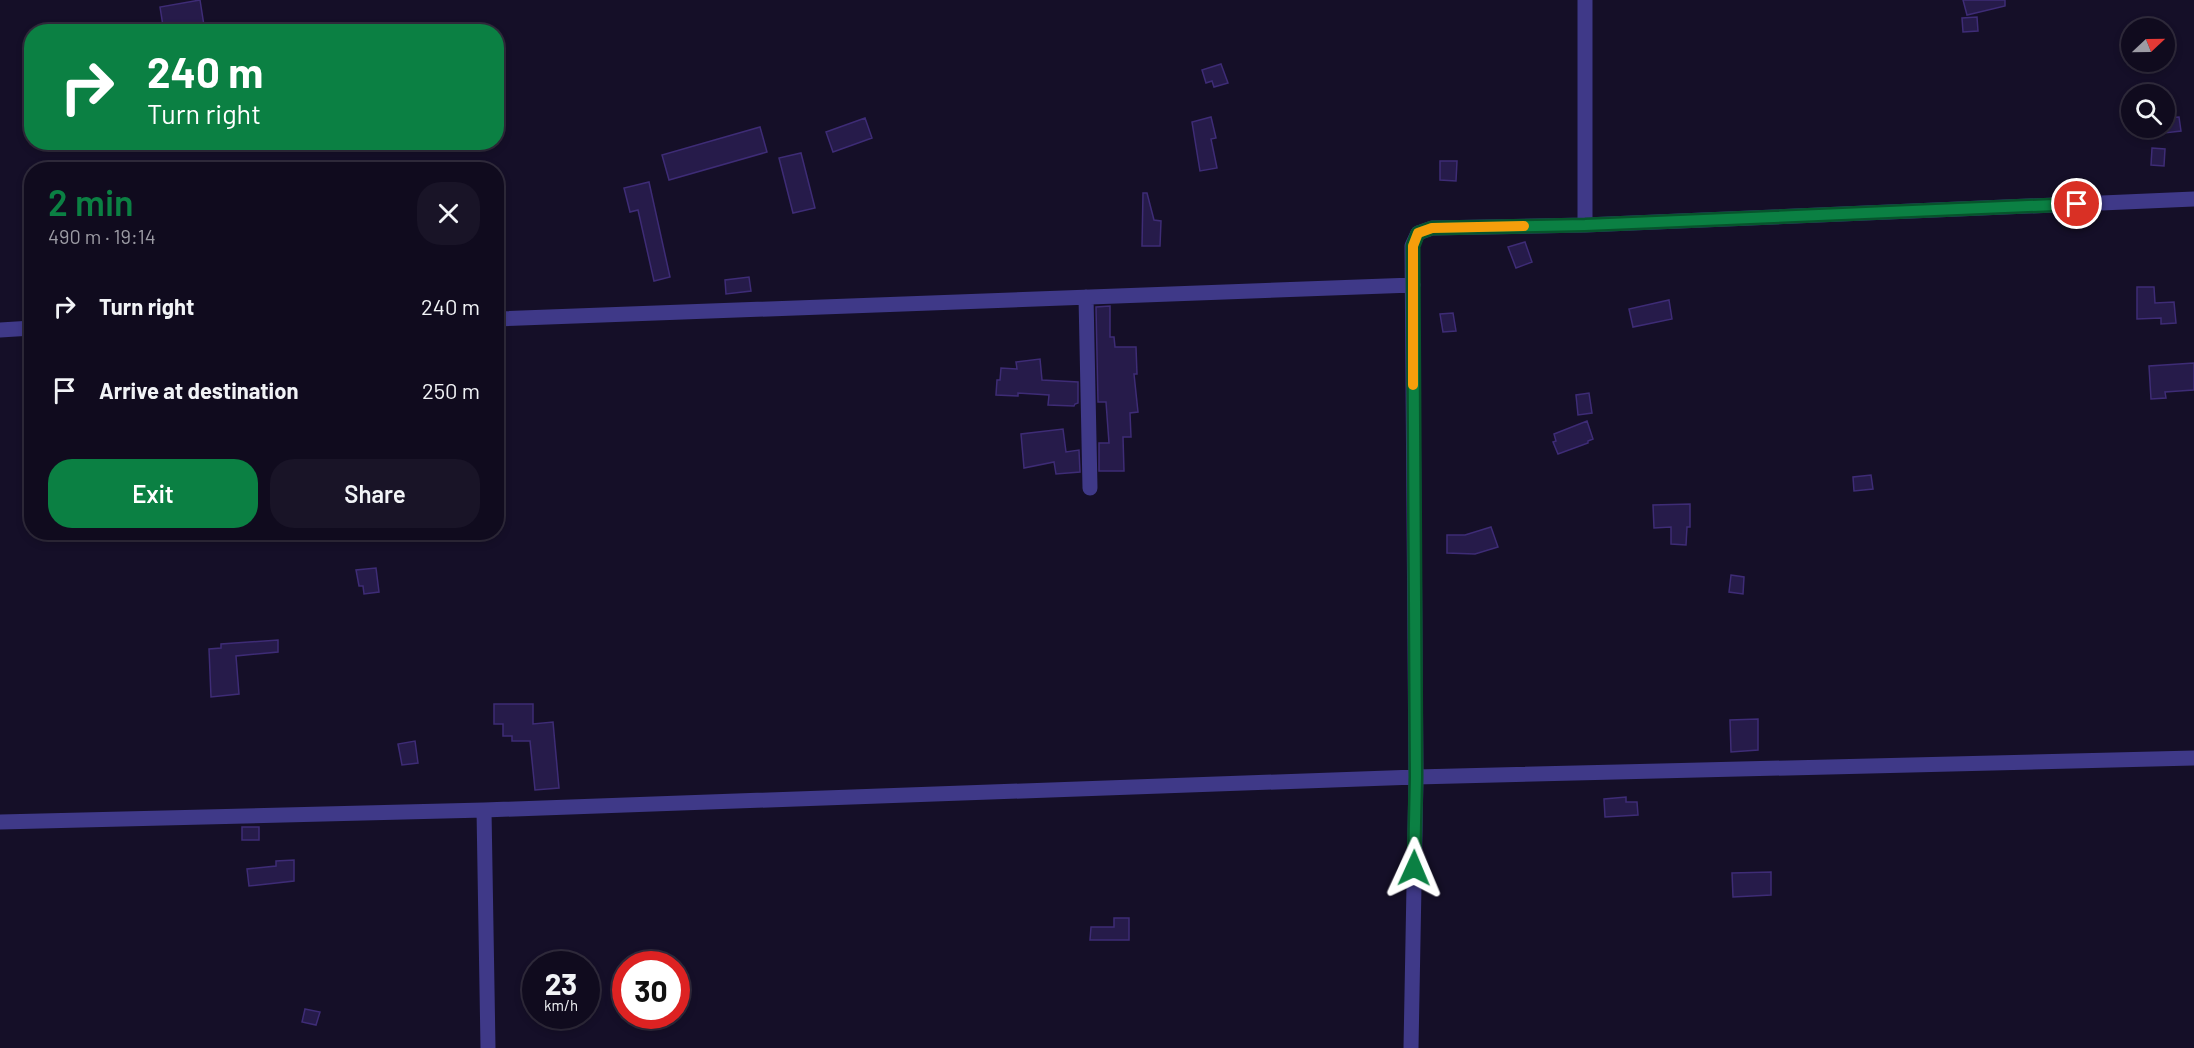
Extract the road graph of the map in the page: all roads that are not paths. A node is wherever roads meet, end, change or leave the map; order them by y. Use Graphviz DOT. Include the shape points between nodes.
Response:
graph roads {
  1 [pos="1585,0"];
  2 [pos="2194,199"];
  3 [pos="1585,225"];
  4 [pos="1413,285"];
  5 [pos="1086,297"];
  6 [pos="504,320"];
  7 [pos="24,328"];
  8 [pos="0,330"];
  9 [pos="1090,488"];
  10 [pos="2194,758"];
  11 [pos="1416,777"];
  12 [pos="484,810"];
  13 [pos="0,822"];
  14 [pos="488,1048"];
  15 [pos="1411,1048"];
  1 -- 3 [label="street"];
  2 -- 3 [label="street"];
  3 -- 4 [label="street" via="1432,228 1418,233 1413,246"];
  4 -- 5 [label="street"];
  4 -- 11 [label="street"];
  5 -- 6 [label="street"];
  5 -- 9 [label="street"];
  7 -- 8 [label="street"];
  10 -- 11 [label="street"];
  11 -- 12 [label="street"];
  11 -- 15 [label="street"];
  12 -- 13 [label="street"];
  12 -- 14 [label="street"];
}
